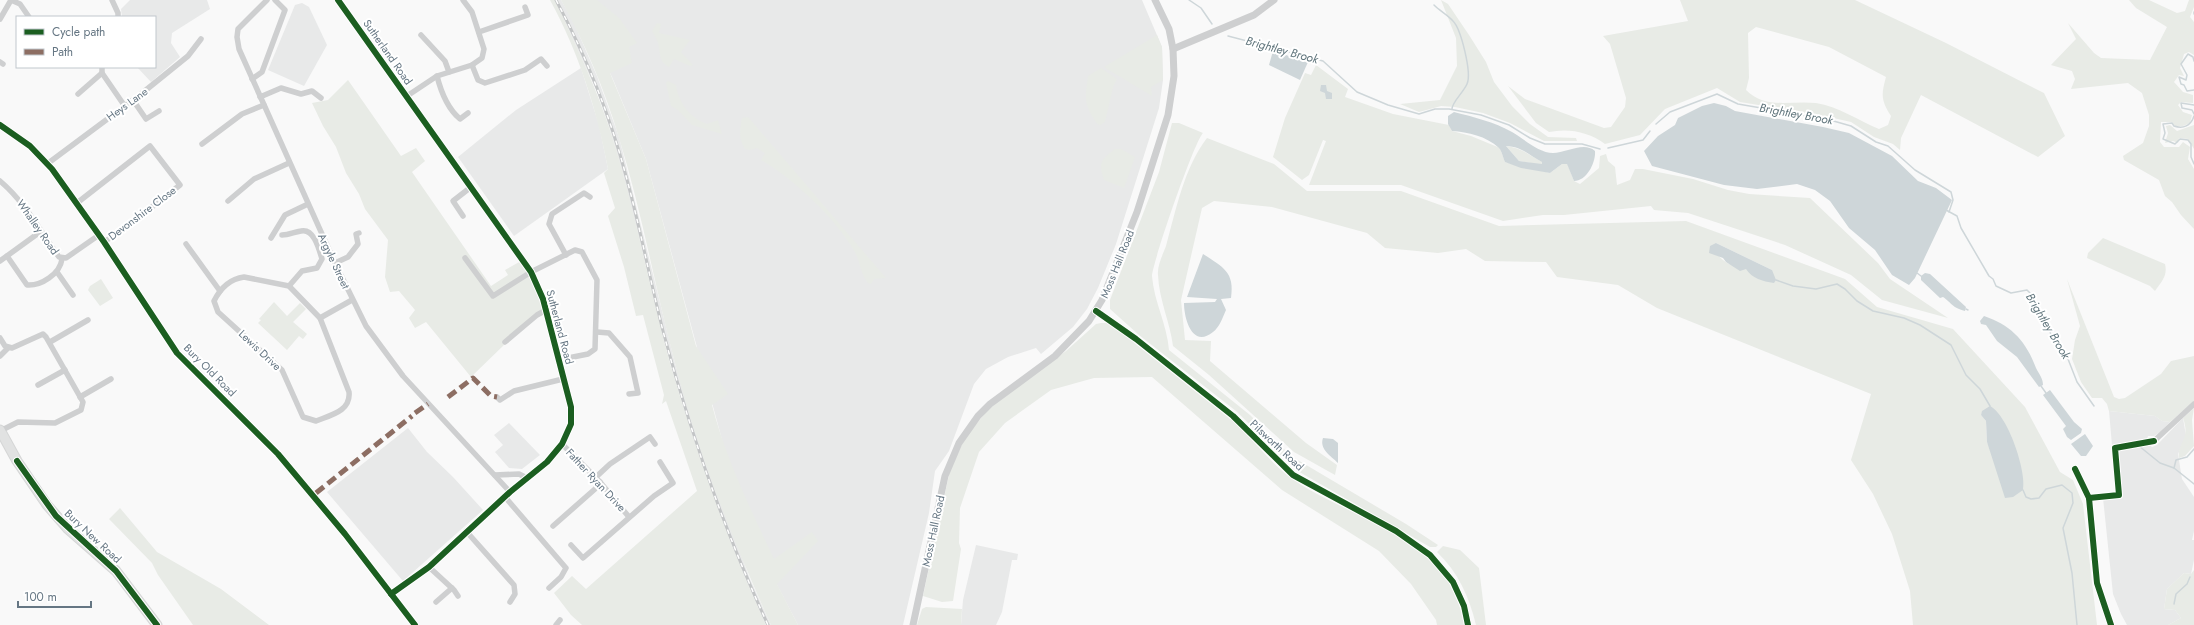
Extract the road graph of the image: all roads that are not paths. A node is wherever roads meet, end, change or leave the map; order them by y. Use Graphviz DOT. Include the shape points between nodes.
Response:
graph roads {
  1 [pos="11,0"];
  2 [pos="112,0"];
  3 [pos="267,0"];
  4 [pos="275,0"];
  5 [pos="338,0"];
  6 [pos="462,0"];
  7 [pos="1155,0"];
  8 [pos="1274,0"];
  9 [pos="525,7"];
  10 [pos="28,16"];
  11 [pos="118,16"];
  12 [pos="0,19"];
  13 [pos="479,32"];
  14 [pos="421,35"];
  15 [pos="201,39"];
  16 [pos="1173,49"];
  17 [pos="472,65"];
  18 [pos="548,66"];
  19 [pos="102,70"];
  20 [pos="449,72"];
  21 [pos="437,76"];
  22 [pos="252,79"];
  23 [pos="78,94"];
  24 [pos="407,96"];
  25 [pos="260,97"];
  26 [pos="321,98"];
  27 [pos="133,100"];
  28 [pos="124,105"];
  29 [pos="264,105"];
  30 [pos="159,110"];
  31 [pos="468,113"];
  32 [pos="0,125"];
  33 [pos="202,144"];
  34 [pos="290,163"];
  35 [pos="47,164"];
  36 [pos="0,181"];
  37 [pos="471,187"];
  38 [pos="590,197"];
  39 [pos="228,201"];
  40 [pos="77,203"];
  41 [pos="308,204"];
  42 [pos="463,216"];
  43 [pos="286,227"];
  44 [pos="40,232"];
  45 [pos="359,232"];
  46 [pos="99,235"];
  47 [pos="271,238"];
  48 [pos="104,242"];
  49 [pos="186,244"];
  50 [pos="566,255"];
  51 [pos="7,256"];
  52 [pos="465,258"];
  53 [pos="62,259"];
  54 [pos="0,261"];
  55 [pos="335,263"];
  56 [pos="57,272"];
  57 [pos="531,272"];
  58 [pos="289,286"];
  59 [pos="220,291"];
  60 [pos="74,295"];
  61 [pos="352,300"];
  62 [pos="546,310"];
  63 [pos="1096,311"];
  64 [pos="320,318"];
  65 [pos="88,320"];
  66 [pos="597,332"];
  67 [pos="0,338"];
  68 [pos="50,342"];
  69 [pos="505,342"];
  70 [pos="8,348"];
  71 [pos="0,356"];
  72 [pos="558,360"];
  73 [pos="65,370"];
  74 [pos="112,379"];
  75 [pos="563,379"];
  76 [pos="38,386"];
  77 [pos="628,394"];
  78 [pos="80,397"];
  79 [pos="497,397"];
  80 [pos="2194,404"];
  81 [pos="0,431"];
  82 [pos="562,444"];
  83 [pos="655,444"];
  84 [pos="660,462"];
  85 [pos="2075,469"];
  86 [pos="495,475"];
  87 [pos="527,478"];
  88 [pos="598,479"];
  89 [pos="510,492"];
  90 [pos="505,497"];
  91 [pos="2089,498"];
  92 [pos="629,517"];
  93 [pos="553,526"];
  94 [pos="466,532"];
  95 [pos="571,545"];
  96 [pos="429,567"];
  97 [pos="517,577"];
  98 [pos="511,582"];
  99 [pos="452,588"];
  100 [pos="549,588"];
  101 [pos="391,594"];
  102 [pos="458,596"];
  103 [pos="436,602"];
  104 [pos="510,602"];
  105 [pos="157,625"];
  106 [pos="415,625"];
  107 [pos="913,625"];
  108 [pos="1468,625"];
  109 [pos="2111,625"];
  1 -- 10 [label="street" via="20,4"];
  1 -- 12 [label="street"];
  2 -- 11 [label="street"];
  3 -- 22 [label="street, Argyle Street" via="238,29 239,49"];
  4 -- 22 [label="street" via="285,10 262,72"];
  5 -- 24 [label="street, Sutherland Road"];
  6 -- 13 [label="street" via="472,12"];
  7 -- 16 [label="street" via="1169,29"];
  8 -- 16 [label="street" via="1254,15"];
  9 -- 13 [label="street" via="528,15"];
  13 -- 17 [label="street" via="484,53 482,58"];
  14 -- 20 [label="street" via="445,61"];
  15 -- 27 [label="street, Heys Lane" via="188,56"];
  16 -- 63 [label="street, Moss Hall Road" via="1174,76 1168,115 1137,212 1105,295"];
  17 -- 18 [label="street" via="478,80 485,83 526,70 541,59"];
  17 -- 20 [label="street"];
  19 -- 23 [label="street"];
  19 -- 28 [label="street"];
  20 -- 21 [label="street"];
  21 -- 24 [label="street"];
  21 -- 31 [label="street" via="444,98 456,116 460,119"];
  22 -- 25 [label="street, Argyle Street"];
  24 -- 37 [label="street, Sutherland Road"];
  25 -- 26 [label="street" via="281,88 301,94 312,92"];
  25 -- 29 [label="street, Argyle Street"];
  27 -- 28 [label="street, Heys Lane"];
  27 -- 30 [label="street" via="146,119"];
  28 -- 35 [label="street, Heys Lane"];
  29 -- 33 [label="street" via="242,114"];
  29 -- 34 [label="street, Argyle Street"];
  32 -- 35 [label="street, Bury Old Road" via="30,146"];
  34 -- 39 [label="street" via="254,179"];
  34 -- 41 [label="street, Argyle Street"];
  35 -- 40 [label="street, Bury Old Road"];
  36 -- 44 [label="street, Whalley Road" via="14,192"];
  37 -- 42 [label="street" via="454,201"];
  37 -- 57 [label="street, Sutherland Road"];
  38 -- 50 [label="street" via="584,193 552,214 549,224"];
  40 -- 46 [label="street, Bury Old Road"];
  40 -- 48 [label="street, Devonshire Close" via="150,146 180,184"];
  41 -- 47 [label="street" via="285,215"];
  41 -- 55 [label="street, Argyle Street"];
  43 -- 58 [label="street" via="285,235 300,231 312,234 322,259 317,268 302,271"];
  44 -- 51 [label="street"];
  44 -- 53 [label="street, Whalley Road"];
  45 -- 55 [label="street" via="356,234 358,244 348,257"];
  46 -- 48 [label="street, Bury Old Road"];
  46 -- 53 [label="street, Whalley Road"];
  48 -- 101 [label="street, Bury Old Road" via="177,353 278,454"];
  49 -- 59 [label="street"];
  50 -- 57 [label="street"];
  50 -- 66 [label="street" via="575,250 582,252 597,280"];
  51 -- 54 [label="street"];
  51 -- 56 [label="street" via="27,285 36,286"];
  52 -- 57 [label="street" via="493,296"];
  53 -- 56 [label="street"];
  55 -- 61 [label="street, Argyle Street"];
  56 -- 60 [label="street"];
  57 -- 62 [label="street, Sutherland Road"];
  58 -- 59 [label="street" via="244,277 233,280"];
  58 -- 64 [label="street, Lewis Drive"];
  59 -- 64 [label="street, Lewis Drive" via="214,301 218,312 279,366 304,420 316,421 334,414 343,410 349,400 349,392"];
  61 -- 64 [label="street"];
  61 -- 86 [label="street, Argyle Street" via="391,362"];
  62 -- 69 [label="street"];
  62 -- 72 [label="street, Sutherland Road"];
  63 -- 107 [label="street, Moss Hall Road" via="1061,351 990,404 959,443 945,476"];
  63 -- 108 [label="street, Pilsworth Road" via="1136,339 1233,416 1294,475 1396,531 1430,555 1453,582 1464,606"];
  65 -- 68 [label="street"];
  66 -- 72 [label="street" via="595,348 588,354"];
  66 -- 77 [label="street" via="608,333 630,357 638,393"];
  67 -- 70 [label="street"];
  68 -- 70 [label="street" via="43,334"];
  68 -- 73 [label="street"];
  70 -- 71 [label="street"];
  72 -- 75 [label="street, Sutherland Road"];
  73 -- 76 [label="street"];
  73 -- 78 [label="street"];
  74 -- 78 [label="street"];
  75 -- 79 [label="street" via="514,391 500,400"];
  75 -- 82 [label="street, Sutherland Road" via="571,407 571,424"];
  78 -- 81 [label="street" via="83,402 81,410 55,423 18,422"];
  80 -- 91 [label="street" via="2154,441 2115,448 2118,495"];
  81 -- 105 [label="highway, Bury New Road" via="47,505 67,528 116,571"];
  82 -- 87 [label="street, Sutherland Road" via="547,462"];
  82 -- 88 [label="street, Father Ryan Drive"];
  83 -- 88 [label="street" via="650,437 610,464"];
  84 -- 92 [label="street" via="673,483"];
  85 -- 91 [label="street"];
  86 -- 87 [label="street" via="519,474"];
  86 -- 89 [label="street, Argyle Street"];
  87 -- 89 [label="street, Sutherland Road"];
  88 -- 92 [label="street, Father Ryan Drive"];
  88 -- 93 [label="street" via="595,489"];
  89 -- 90 [label="street, Sutherland Road"];
  90 -- 94 [label="street, Sutherland Road"];
  90 -- 100 [label="street" via="566,568 561,578"];
  91 -- 109 [label="street" via="2097,583"];
  92 -- 95 [label="street" via="583,558"];
  94 -- 96 [label="street, Sutherland Road"];
  94 -- 98 [label="street"];
  96 -- 99 [label="street"];
  96 -- 101 [label="street, Sutherland Road"];
  97 -- 98 [label="street"];
  98 -- 104 [label="street" via="514,594"];
  99 -- 102 [label="street"];
  99 -- 103 [label="street"];
  101 -- 106 [label="street, Bury Old Road"];
}
